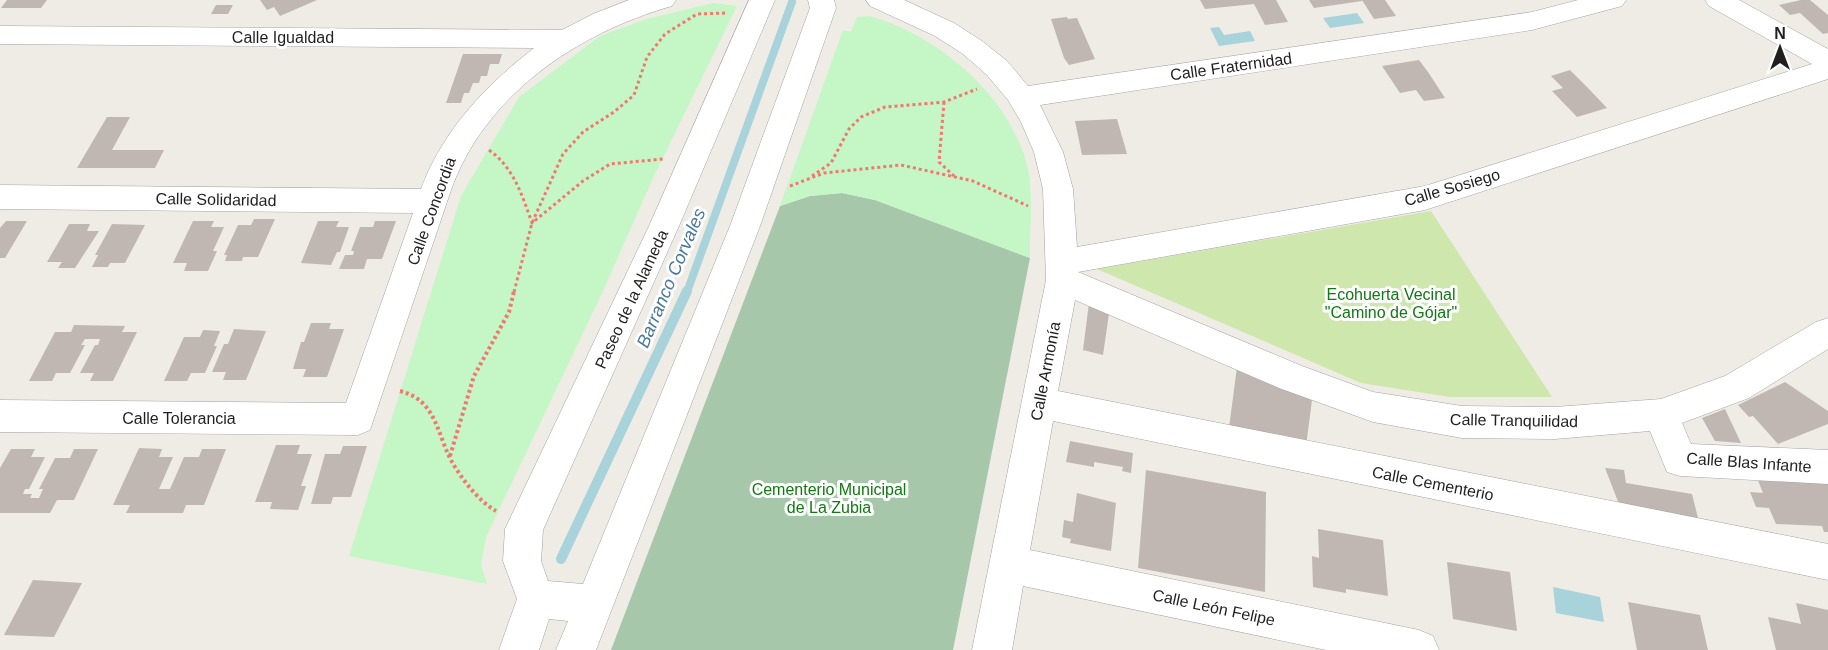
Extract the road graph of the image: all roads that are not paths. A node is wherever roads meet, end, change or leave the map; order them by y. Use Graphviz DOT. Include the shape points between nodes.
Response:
graph roads {
  1 [pos="663,0"];
  2 [pos="821,0"];
  3 [pos="879,0"];
  4 [pos="1613,0"];
  5 [pos="1718,0"];
  6 [pos="759,7"];
  7 [pos="0,35"];
  8 [pos="567,39"];
  9 [pos="1828,61"];
  10 [pos="1828,69"];
  11 [pos="1016,90"];
  12 [pos="0,197"];
  13 [pos="433,201"];
  14 [pos="1063,271"];
  15 [pos="1828,332"];
  16 [pos="1039,403"];
  17 [pos="1661,415"];
  18 [pos="0,416"];
  19 [pos="358,419"];
  20 [pos="1828,467"];
  21 [pos="1828,562"];
  22 [pos="1008,564"];
  23 [pos="536,599"];
  24 [pos="594,604"];
  25 [pos="519,650"];
  26 [pos="576,650"];
  27 [pos="992,650"];
  28 [pos="1419,650"];
  1 -- 8 [label="street, Calle Concordia" via="613,17"];
  2 -- 24 [label="street" via="824,8 756,197"];
  3 -- 11 [label="street" via="910,11 978,49"];
  4 -- 11 [label="street, Calle Fraternidad" via="1532,21"];
  5 -- 9 [label="street"];
  6 -- 23 [label="street, Paseo de la Alameda" via="524,529 522,561"];
  7 -- 8 [label="street, Calle Igualdad"];
  8 -- 13 [label="street, Calle Concordia" via="500,92 472,125 453,150"];
  10 -- 14 [label="street, Calle Sosiego" via="1425,198"];
  11 -- 14 [label="street, Calle Armonía" via="1046,140 1058,191"];
  12 -- 13 [label="street, Calle Solidaridad"];
  13 -- 19 [label="street, Calle Concordia"];
  14 -- 16 [label="street, Calle Armonía"];
  14 -- 17 [label="street, Calle Tranquilidad" via="1291,377 1373,407 1462,422 1555,423"];
  15 -- 17 [label="street, Calle Tranquilidad" via="1737,387"];
  16 -- 21 [label="street, Calle Cementerio"];
  16 -- 22 [label="street, Calle Armonía"];
  17 -- 20 [label="street, Calle Blas Infante" via="1680,460"];
  18 -- 19 [label="street, Calle Tolerancia"];
  22 -- 27 [label="street, Calle Armonía"];
  22 -- 28 [label="street, Calle León Felipe"];
  23 -- 24 [label="street"];
  23 -- 25 [label="street"];
  24 -- 26 [label="street"];
}
